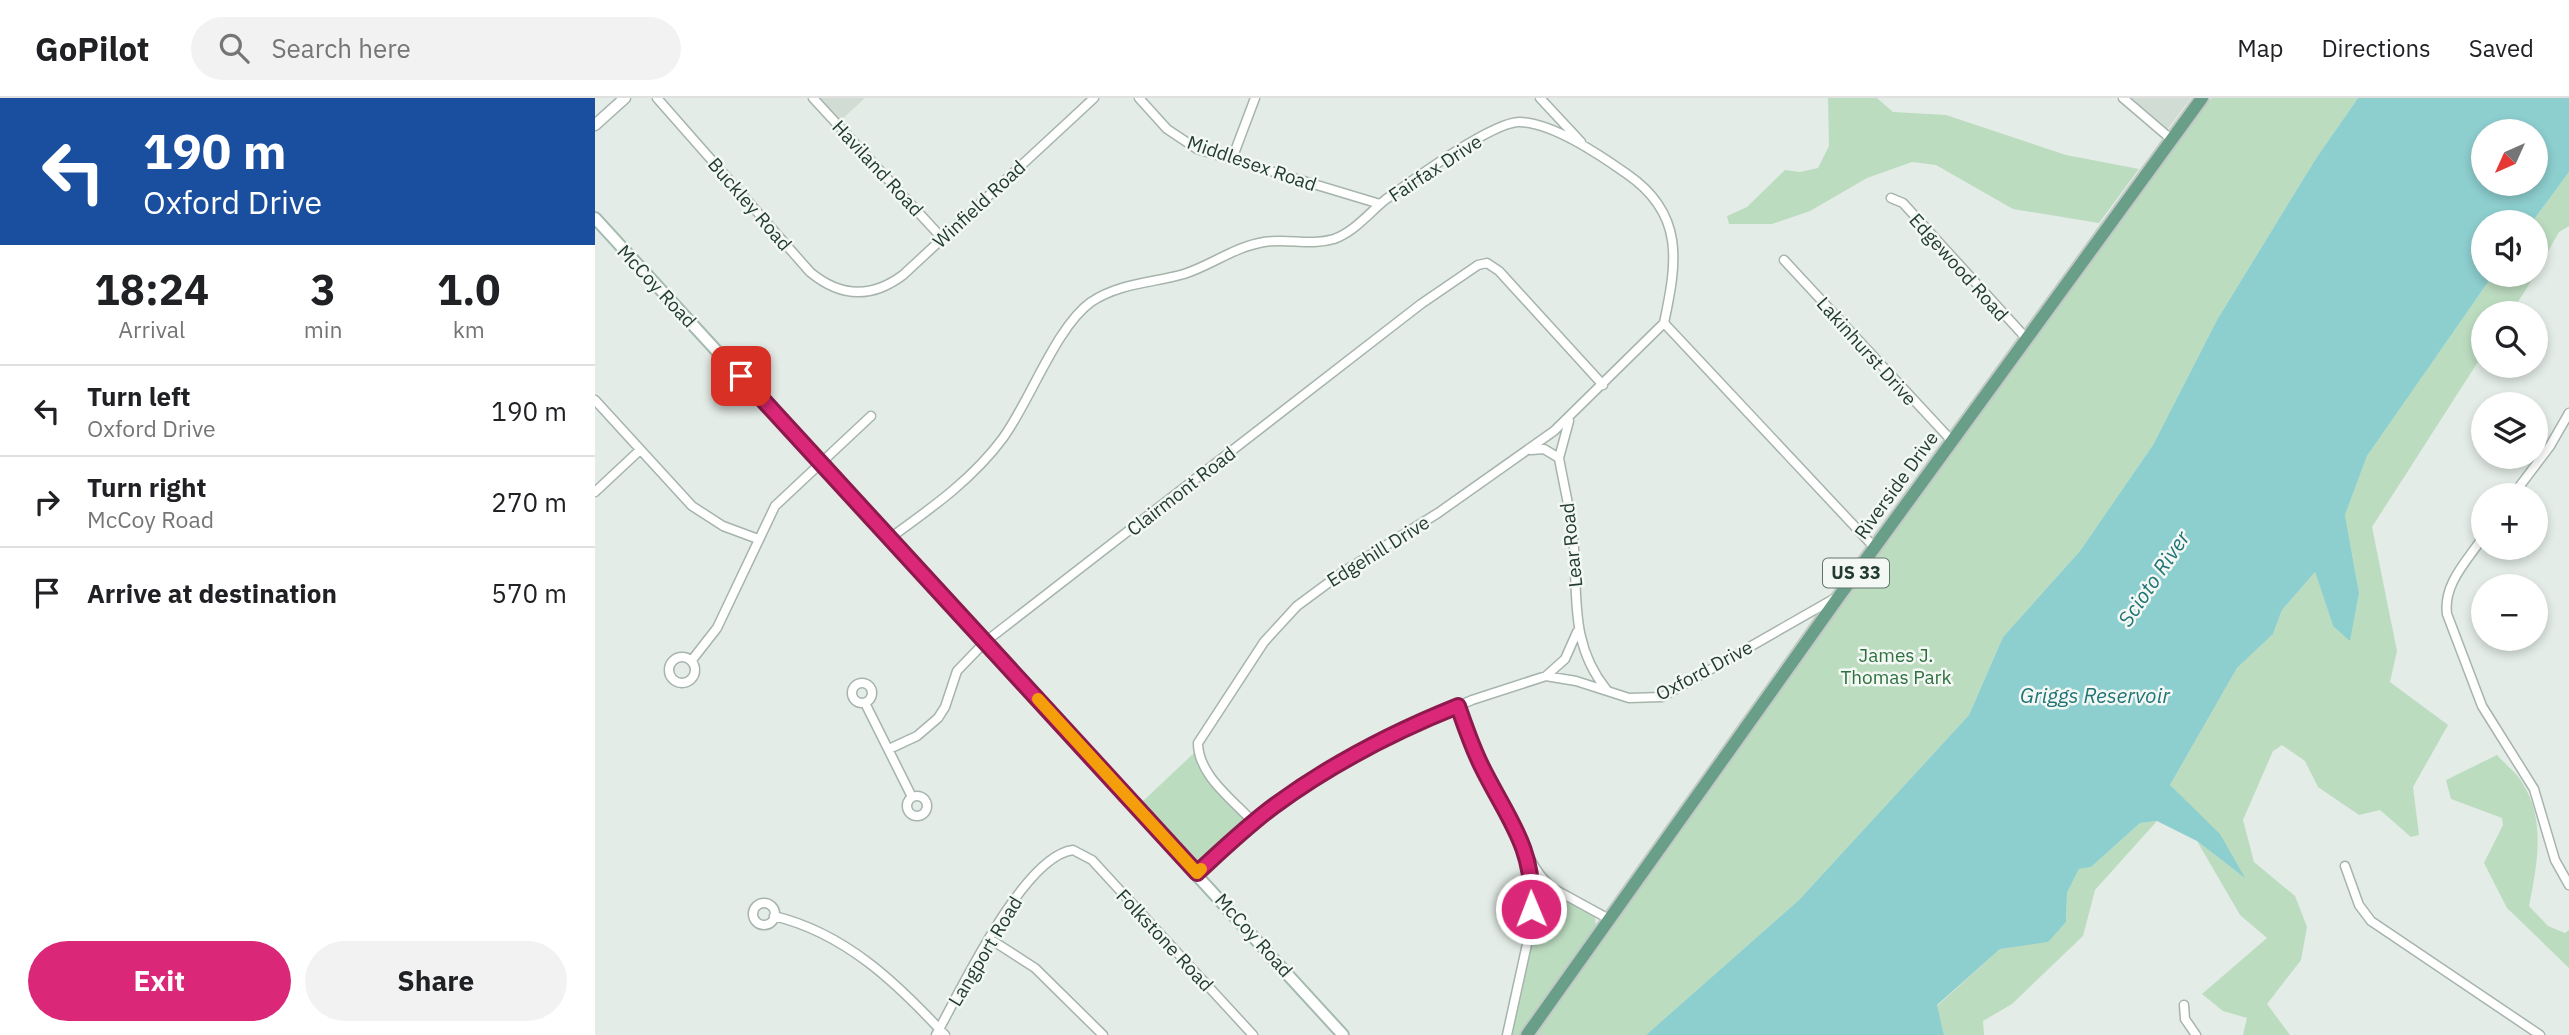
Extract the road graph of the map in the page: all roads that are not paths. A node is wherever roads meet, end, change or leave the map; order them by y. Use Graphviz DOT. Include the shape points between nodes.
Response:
graph roads {
  1 [pos="625,98"];
  2 [pos="657,98"];
  3 [pos="813,98"];
  4 [pos="1094,98"];
  5 [pos="1139,98"];
  6 [pos="1255,98"];
  7 [pos="1540,98"];
  8 [pos="2123,98"];
  9 [pos="2202,98"];
  10 [pos="595,125"];
  11 [pos="2171,139"];
  12 [pos="1586,148"];
  13 [pos="1232,159"];
  14 [pos="1891,198"];
  15 [pos="1380,204"];
  16 [pos="595,218"];
  17 [pos="942,238"];
  18 [pos="1784,260"];
  19 [pos="856,293"];
  20 [pos="1664,323"];
  21 [pos="2026,338"];
  22 [pos="1603,385"];
  23 [pos="595,400"];
  24 [pos="2569,413"];
  25 [pos="871,416"];
  26 [pos="1572,416"];
  27 [pos="1952,441"];
  28 [pos="640,450"];
  29 [pos="1529,450"];
  30 [pos="1559,458"];
  31 [pos="819,462"];
  32 [pos="2522,483"];
  33 [pos="595,492"];
  34 [pos="890,538"];
  35 [pos="758,539"];
  36 [pos="1875,548"];
  37 [pos="2471,555"];
  38 [pos="1840,595"];
  39 [pos="1577,632"];
  40 [pos="985,642"];
  41 [pos="691,660"];
  42 [pos="1546,676"];
  43 [pos="1608,691"];
  44 [pos="865,703"];
  45 [pos="1458,706"];
  46 [pos="889,749"];
  47 [pos="912,797"];
  48 [pos="1253,822"];
  49 [pos="1073,850"];
  50 [pos="1529,859"];
  51 [pos="2345,866"];
  52 [pos="1197,873"];
  53 [pos="2569,885"];
  54 [pos="1556,890"];
  55 [pos="1531,901"];
  56 [pos="774,916"];
  57 [pos="1609,919"];
  58 [pos="990,939"];
  59 [pos="2184,1005"];
  60 [pos="940,1033"];
  61 [pos="1103,1035"];
  62 [pos="1253,1035"];
  63 [pos="1343,1035"];
  64 [pos="1507,1035"];
  65 [pos="1527,1035"];
  66 [pos="2196,1035"];
  67 [pos="2540,1035"];
  1 -- 10 [label="street"];
  2 -- 19 [label="street, Buckley Road" via="810,272 831,287"];
  3 -- 17 [label="street, Haviland Road"];
  4 -- 17 [label="street, Winfield Road"];
  5 -- 13 [label="street, Middlesex Road" via="1182,141"];
  6 -- 13 [label="street"];
  7 -- 12 [label="street"];
  8 -- 11 [label="street"];
  9 -- 11 [label="main road, Riverside Drive / US 33"];
  11 -- 21 [label="main road, Riverside Drive / US 33"];
  12 -- 15 [label="street, Fairfax Drive" via="1540,125 1507,124"];
  12 -- 20 [label="street, Fairfax Drive" via="1647,189 1666,217 1675,265"];
  13 -- 15 [label="street, Middlesex Road"];
  14 -- 21 [label="street, Edgewood Road" via="1903,204"];
  15 -- 34 [label="street, Fairfax Drive" via="1338,237 1254,243 1183,274 1122,287 1092,302 1072,322 1003,438 949,493"];
  16 -- 31 [label="main road, McCoy Road"];
  17 -- 19 [label="street, Winfield Road" via="892,283"];
  18 -- 27 [label="street, Lakinhurst Drive"];
  20 -- 22 [label="street, Edgehill Drive"];
  20 -- 36 [label="street"];
  21 -- 27 [label="main road, Riverside Drive / US 33"];
  22 -- 26 [label="street, Edgehill Drive"];
  22 -- 40 [label="street, Clairmont Road" via="1499,271 1487,263 1478,265 1421,304"];
  23 -- 28 [label="street"];
  24 -- 32 [label="street"];
  25 -- 31 [label="street"];
  26 -- 29 [label="street, Edgehill Drive"];
  26 -- 30 [label="street, Lear Road"];
  27 -- 36 [label="main road, Riverside Drive / US 33"];
  28 -- 33 [label="street"];
  28 -- 35 [label="street" via="692,506 723,526"];
  29 -- 30 [label="street" via="1544,449"];
  29 -- 48 [label="street, Edgehill Drive" via="1312,593 1264,642 1198,743 1204,768"];
  30 -- 39 [label="street, Lear Road" via="1572,529"];
  31 -- 34 [label="main road, McCoy Road"];
  31 -- 35 [label="street" via="781,499"];
  34 -- 40 [label="main road, McCoy Road"];
  35 -- 41 [label="street" via="716,628"];
  36 -- 38 [label="main road, Riverside Drive / US 33"];
  37 -- 53 [label="street" via="2449,587 2447,614 2482,706 2534,789 2555,860"];
  38 -- 43 [label="street, Oxford Drive" via="1662,697 1629,698"];
  38 -- 57 [label="main road, Riverside Drive / US 33"];
  39 -- 42 [label="street" via="1565,659"];
  39 -- 43 [label="street, Lear Road" via="1588,662"];
  40 -- 46 [label="street, Clairmont Road" via="957,671 938,718 917,736"];
  40 -- 52 [label="main road, McCoy Road"];
  42 -- 43 [label="street, Oxford Drive"];
  42 -- 45 [label="street"];
  44 -- 46 [label="street"];
  45 -- 48 [label="street" via="1355,754"];
  45 -- 50 [label="street"];
  46 -- 47 [label="street"];
  48 -- 52 [label="street"];
  49 -- 58 [label="street, Langport Road" via="1056,857 1025,885"];
  49 -- 62 [label="street, Folkstone Road" via="1092,860"];
  50 -- 54 [label="street" via="1540,877"];
  50 -- 55 [label="street"];
  51 -- 67 [label="street" via="2359,905 2371,921"];
  52 -- 63 [label="main road, McCoy Road"];
  54 -- 55 [label="street"];
  54 -- 57 [label="street"];
  55 -- 64 [label="street" via="1521,981"];
  56 -- 60 [label="street" via="828,934 858,952"];
  57 -- 65 [label="main road, Riverside Drive / US 33"];
  58 -- 60 [label="street, Langport Road"];
  58 -- 61 [label="street" via="1035,968"];
  59 -- 66 [label="street" via="2185,1018"];
}
